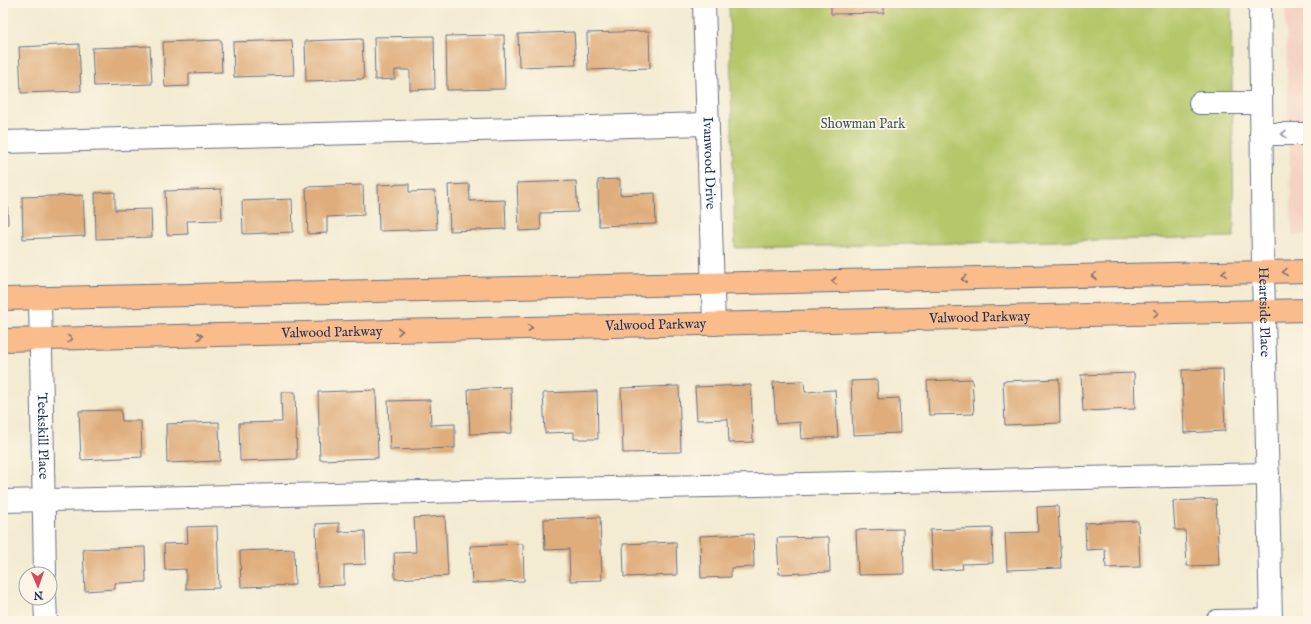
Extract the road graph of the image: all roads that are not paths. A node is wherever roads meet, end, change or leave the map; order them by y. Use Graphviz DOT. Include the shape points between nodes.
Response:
graph roads {
  1 [pos="704,3"];
  2 [pos="1260,3"];
  3 [pos="1200,103"];
  4 [pos="1260,103"];
  5 [pos="708,124"];
  6 [pos="1261,134"];
  7 [pos="1308,134"];
  8 [pos="3,142"];
  9 [pos="1308,271"];
  10 [pos="1263,272"];
  11 [pos="713,284"];
  12 [pos="40,298"];
  13 [pos="3,299"];
  14 [pos="1308,310"];
  15 [pos="1264,311"];
  16 [pos="714,324"];
  17 [pos="3,340"];
  18 [pos="41,340"];
  19 [pos="1268,474"];
  20 [pos="44,500"];
  21 [pos="3,501"];
  22 [pos="45,566"];
  23 [pos="45,606"];
  24 [pos="1271,620"];
  25 [pos="46,621"];
  26 [pos="1217,621"];
  1 -- 5 [label="street, Ivanwood Drive"];
  2 -- 4 [label="street, Heartside Place"];
  3 -- 4 [label="street"];
  4 -- 6 [label="street, Heartside Place"];
  5 -- 8 [label="street"];
  5 -- 11 [label="street, Ivanwood Drive"];
  7 -- 6 [label="street, one-way"];
  6 -- 10 [label="street, Heartside Place"];
  9 -- 10 [label="main road, one-way"];
  10 -- 11 [label="main road, one-way"];
  10 -- 15 [label="street, Heartside Place"];
  11 -- 12 [label="main road"];
  11 -- 16 [label="street, Ivanwood Drive"];
  12 -- 13 [label="main road"];
  12 -- 18 [label="street, Teekskill Place"];
  14 -- 15 [label="main road, Valwood Parkway"];
  16 -- 15 [label="main road, Valwood Parkway, one-way"];
  15 -- 19 [label="street, Heartside Place"];
  18 -- 16 [label="main road, Valwood Parkway, one-way"];
  17 -- 18 [label="main road, Valwood Parkway"];
  18 -- 20 [label="street, Teekskill Place"];
  19 -- 20 [label="street"];
  19 -- 24 [label="street, Heartside Place"];
  20 -- 21 [label="street"];
  20 -- 22 [label="street, Teekskill Place"];
  23 -- 25 [label="street"];
  24 -- 26 [label="street"];
}
